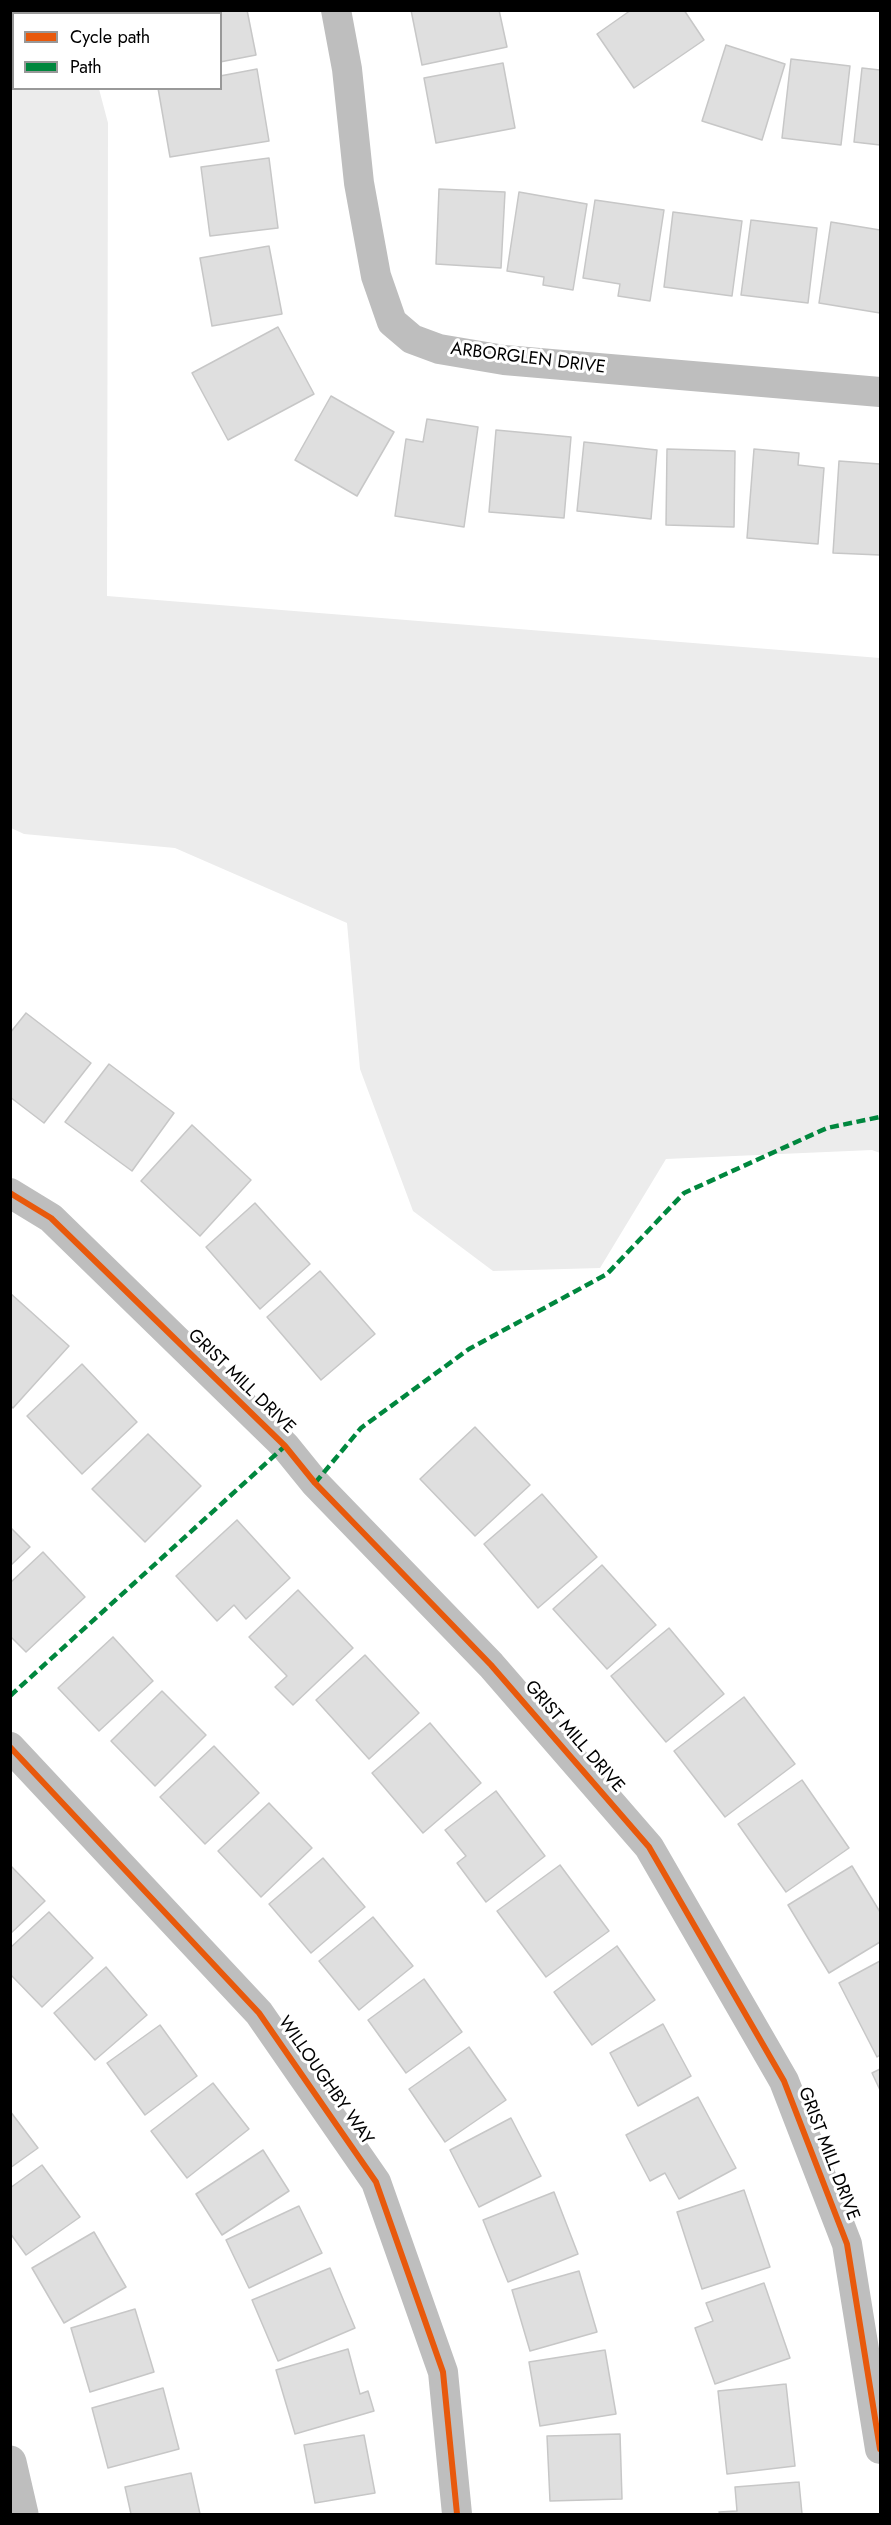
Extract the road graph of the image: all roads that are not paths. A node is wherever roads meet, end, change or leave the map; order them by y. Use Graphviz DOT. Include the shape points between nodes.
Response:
graph roads {
  1 [pos="336,10"];
  2 [pos="880,392"];
  3 [pos="10,1193"];
  4 [pos="10,1747"];
  5 [pos="880,2449"];
  6 [pos="10,2462"];
  7 [pos="22,2514"];
  8 [pos="457,2514"];
  1 -- 2 [label="street, ARBORGLEN DRIVE" via="376,276 392,322 412,339 439,349 504,360"];
  3 -- 5 [label="street, GRIST MILL DRIVE" via="51,1218 285,1446 315,1483 491,1665 649,1847 784,2081 847,2244"];
  4 -- 8 [label="street, WILLOUGHBY WAY" via="259,2013 376,2182 443,2372"];
  6 -- 7 [label="street"];
}
